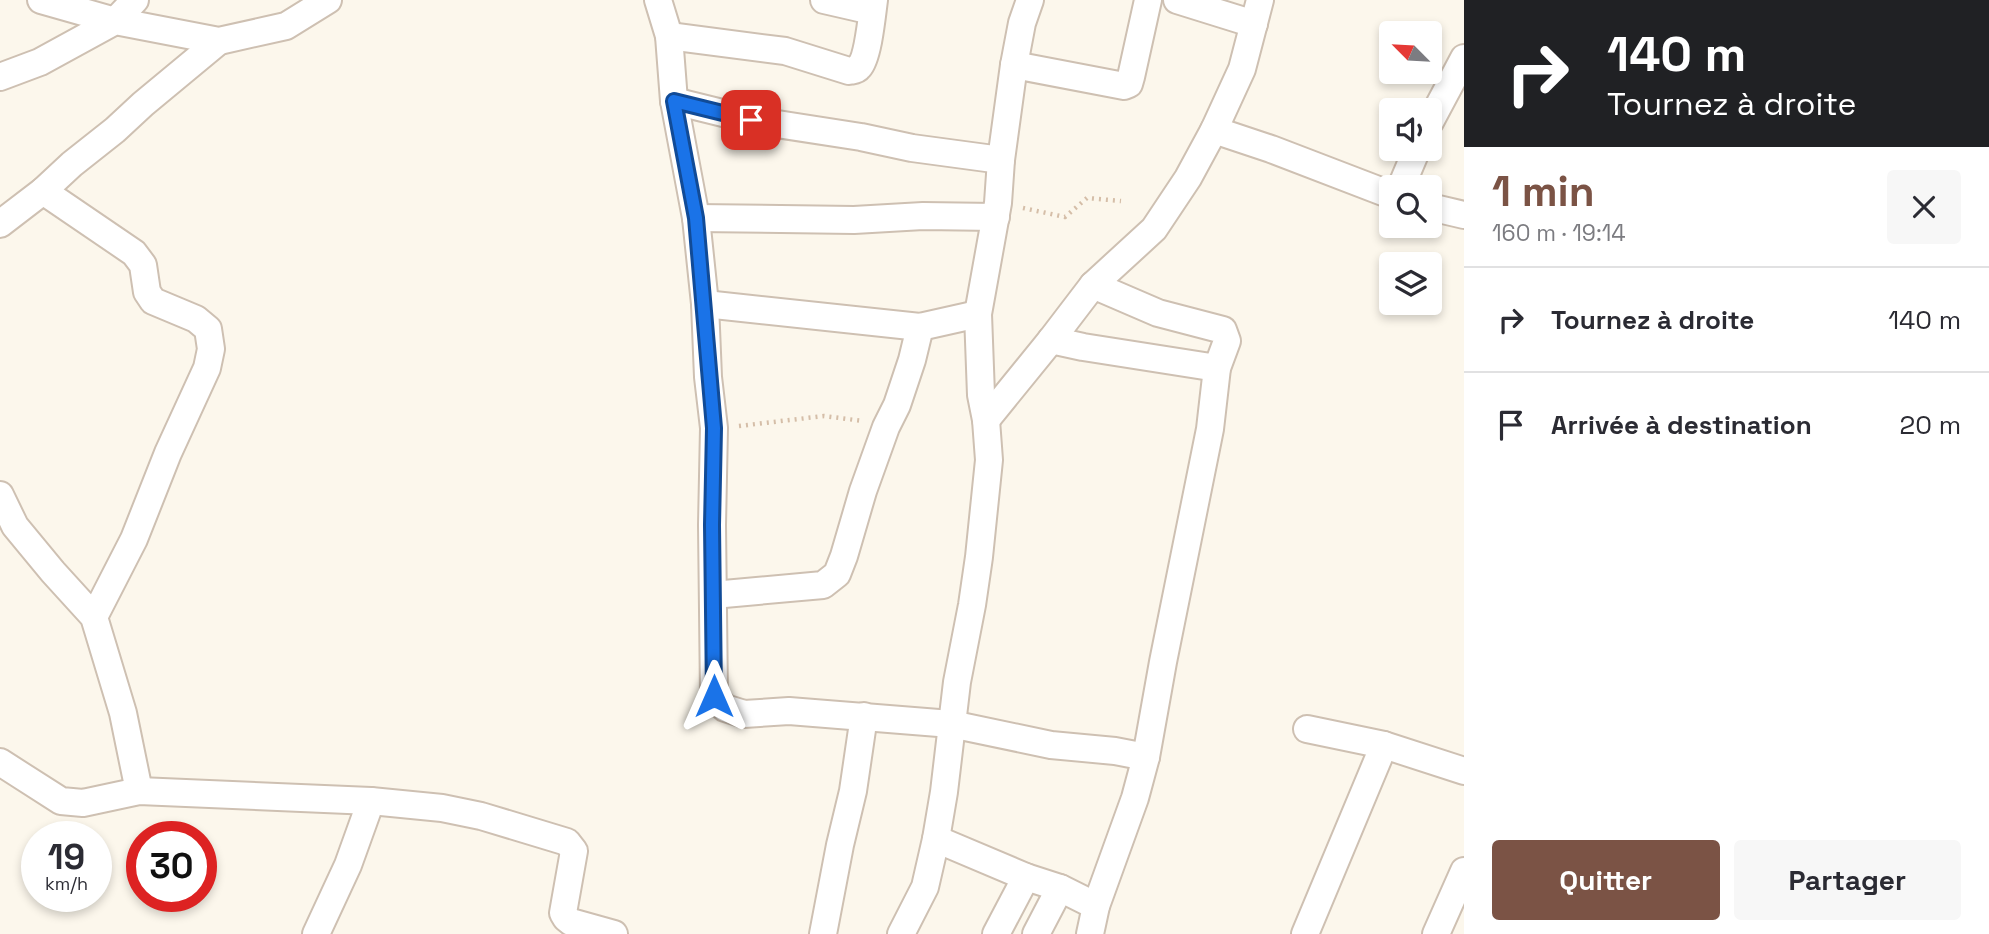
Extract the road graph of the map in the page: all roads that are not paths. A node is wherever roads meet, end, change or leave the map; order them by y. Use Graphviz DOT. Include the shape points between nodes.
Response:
graph roads {
  1 [pos="41,0"];
  2 [pos="135,0"];
  3 [pos="328,0"];
  4 [pos="658,0"];
  5 [pos="824,0"];
  6 [pos="1030,0"];
  7 [pos="1148,0"];
  8 [pos="1177,0"];
  9 [pos="873,5"];
  10 [pos="1257,12"];
  11 [pos="115,21"];
  12 [pos="669,36"];
  13 [pos="219,41"];
  14 [pos="1464,58"];
  15 [pos="1014,65"];
  16 [pos="0,77"];
  17 [pos="1442,99"];
  18 [pos="674,101"];
  19 [pos="1214,130"];
  20 [pos="1001,160"];
  21 [pos="1379,190"];
  22 [pos="43,191"];
  23 [pos="1442,209"];
  24 [pos="997,210"];
  25 [pos="1464,215"];
  26 [pos="696,218"];
  27 [pos="0,224"];
  28 [pos="1093,285"];
  29 [pos="705,304"];
  30 [pos="978,314"];
  31 [pos="920,327"];
  32 [pos="1051,340"];
  33 [pos="1217,368"];
  34 [pos="986,419"];
  35 [pos="0,495"];
  36 [pos="713,595"];
  37 [pos="94,617"];
  38 [pos="864,716"];
  39 [pos="951,724"];
  40 [pos="1307,729"];
  41 [pos="1384,745"];
  42 [pos="1146,757"];
  43 [pos="0,762"];
  44 [pos="1464,771"];
  45 [pos="139,791"];
  46 [pos="371,800"];
  47 [pos="936,839"];
  48 [pos="1464,871"];
  49 [pos="1026,877"];
  50 [pos="1060,888"];
  51 [pos="1096,906"];
  52 [pos="316,934"];
  53 [pos="614,934"];
  54 [pos="823,934"];
  55 [pos="901,934"];
  56 [pos="996,934"];
  57 [pos="1036,934"];
  58 [pos="1090,934"];
  59 [pos="1305,934"];
  60 [pos="1436,934"];
  1 -- 11 [label="street"];
  2 -- 11 [label="street"];
  3 -- 13 [label="street" via="286,26"];
  4 -- 12 [label="street"];
  5 -- 9 [label="street"];
  6 -- 15 [label="street"];
  7 -- 15 [label="street" via="1131,77 1124,86"];
  8 -- 10 [label="street"];
  9 -- 12 [label="street" via="867,48 860,67 849,71 768,47"];
  10 -- 19 [label="street" via="1242,69"];
  11 -- 13 [label="street"];
  11 -- 16 [label="street" via="40,62"];
  12 -- 18 [label="street"];
  13 -- 22 [label="street"];
  14 -- 17 [label="street"];
  15 -- 20 [label="street"];
  18 -- 20 [label="street" via="751,120"];
  18 -- 26 [label="street"];
  19 -- 21 [label="street"];
  19 -- 28 [label="street" via="1154,229"];
  20 -- 24 [label="street"];
  22 -- 27 [label="street"];
  22 -- 37 [label="street" via="134,253 143,265 147,292 153,300 208,329 211,349 134,539"];
  23 -- 25 [label="street"];
  24 -- 26 [label="street" via="854,220"];
  24 -- 30 [label="street"];
  26 -- 29 [label="street"];
  28 -- 32 [label="street"];
  28 -- 33 [label="street" via="1158,313 1223,330 1227,341"];
  29 -- 31 [label="street"];
  29 -- 36 [label="street" via="714,428"];
  30 -- 31 [label="street"];
  30 -- 34 [label="street"];
  31 -- 36 [label="street" via="837,574 824,585"];
  32 -- 33 [label="street"];
  32 -- 34 [label="street"];
  33 -- 42 [label="street" via="1210,429"];
  34 -- 39 [label="street" via="989,460 979,557"];
  35 -- 37 [label="street" via="16,526"];
  36 -- 38 [label="street" via="714,696 725,708 744,714 789,711"];
  37 -- 45 [label="street" via="123,713"];
  38 -- 39 [label="street"];
  38 -- 54 [label="street"];
  39 -- 42 [label="street" via="1051,745"];
  39 -- 47 [label="street"];
  40 -- 41 [label="street"];
  41 -- 44 [label="street"];
  41 -- 59 [label="street"];
  42 -- 51 [label="street"];
  43 -- 45 [label="street" via="61,801 83,803"];
  45 -- 46 [label="street"];
  46 -- 52 [label="street"];
  46 -- 53 [label="street" via="468,813 567,842 574,851 563,913 571,922"];
  47 -- 49 [label="street"];
  47 -- 55 [label="street" via="925,887"];
  48 -- 60 [label="street"];
  49 -- 50 [label="street"];
  49 -- 56 [label="street"];
  50 -- 51 [label="street"];
  50 -- 57 [label="street"];
  51 -- 58 [label="street"];
}
